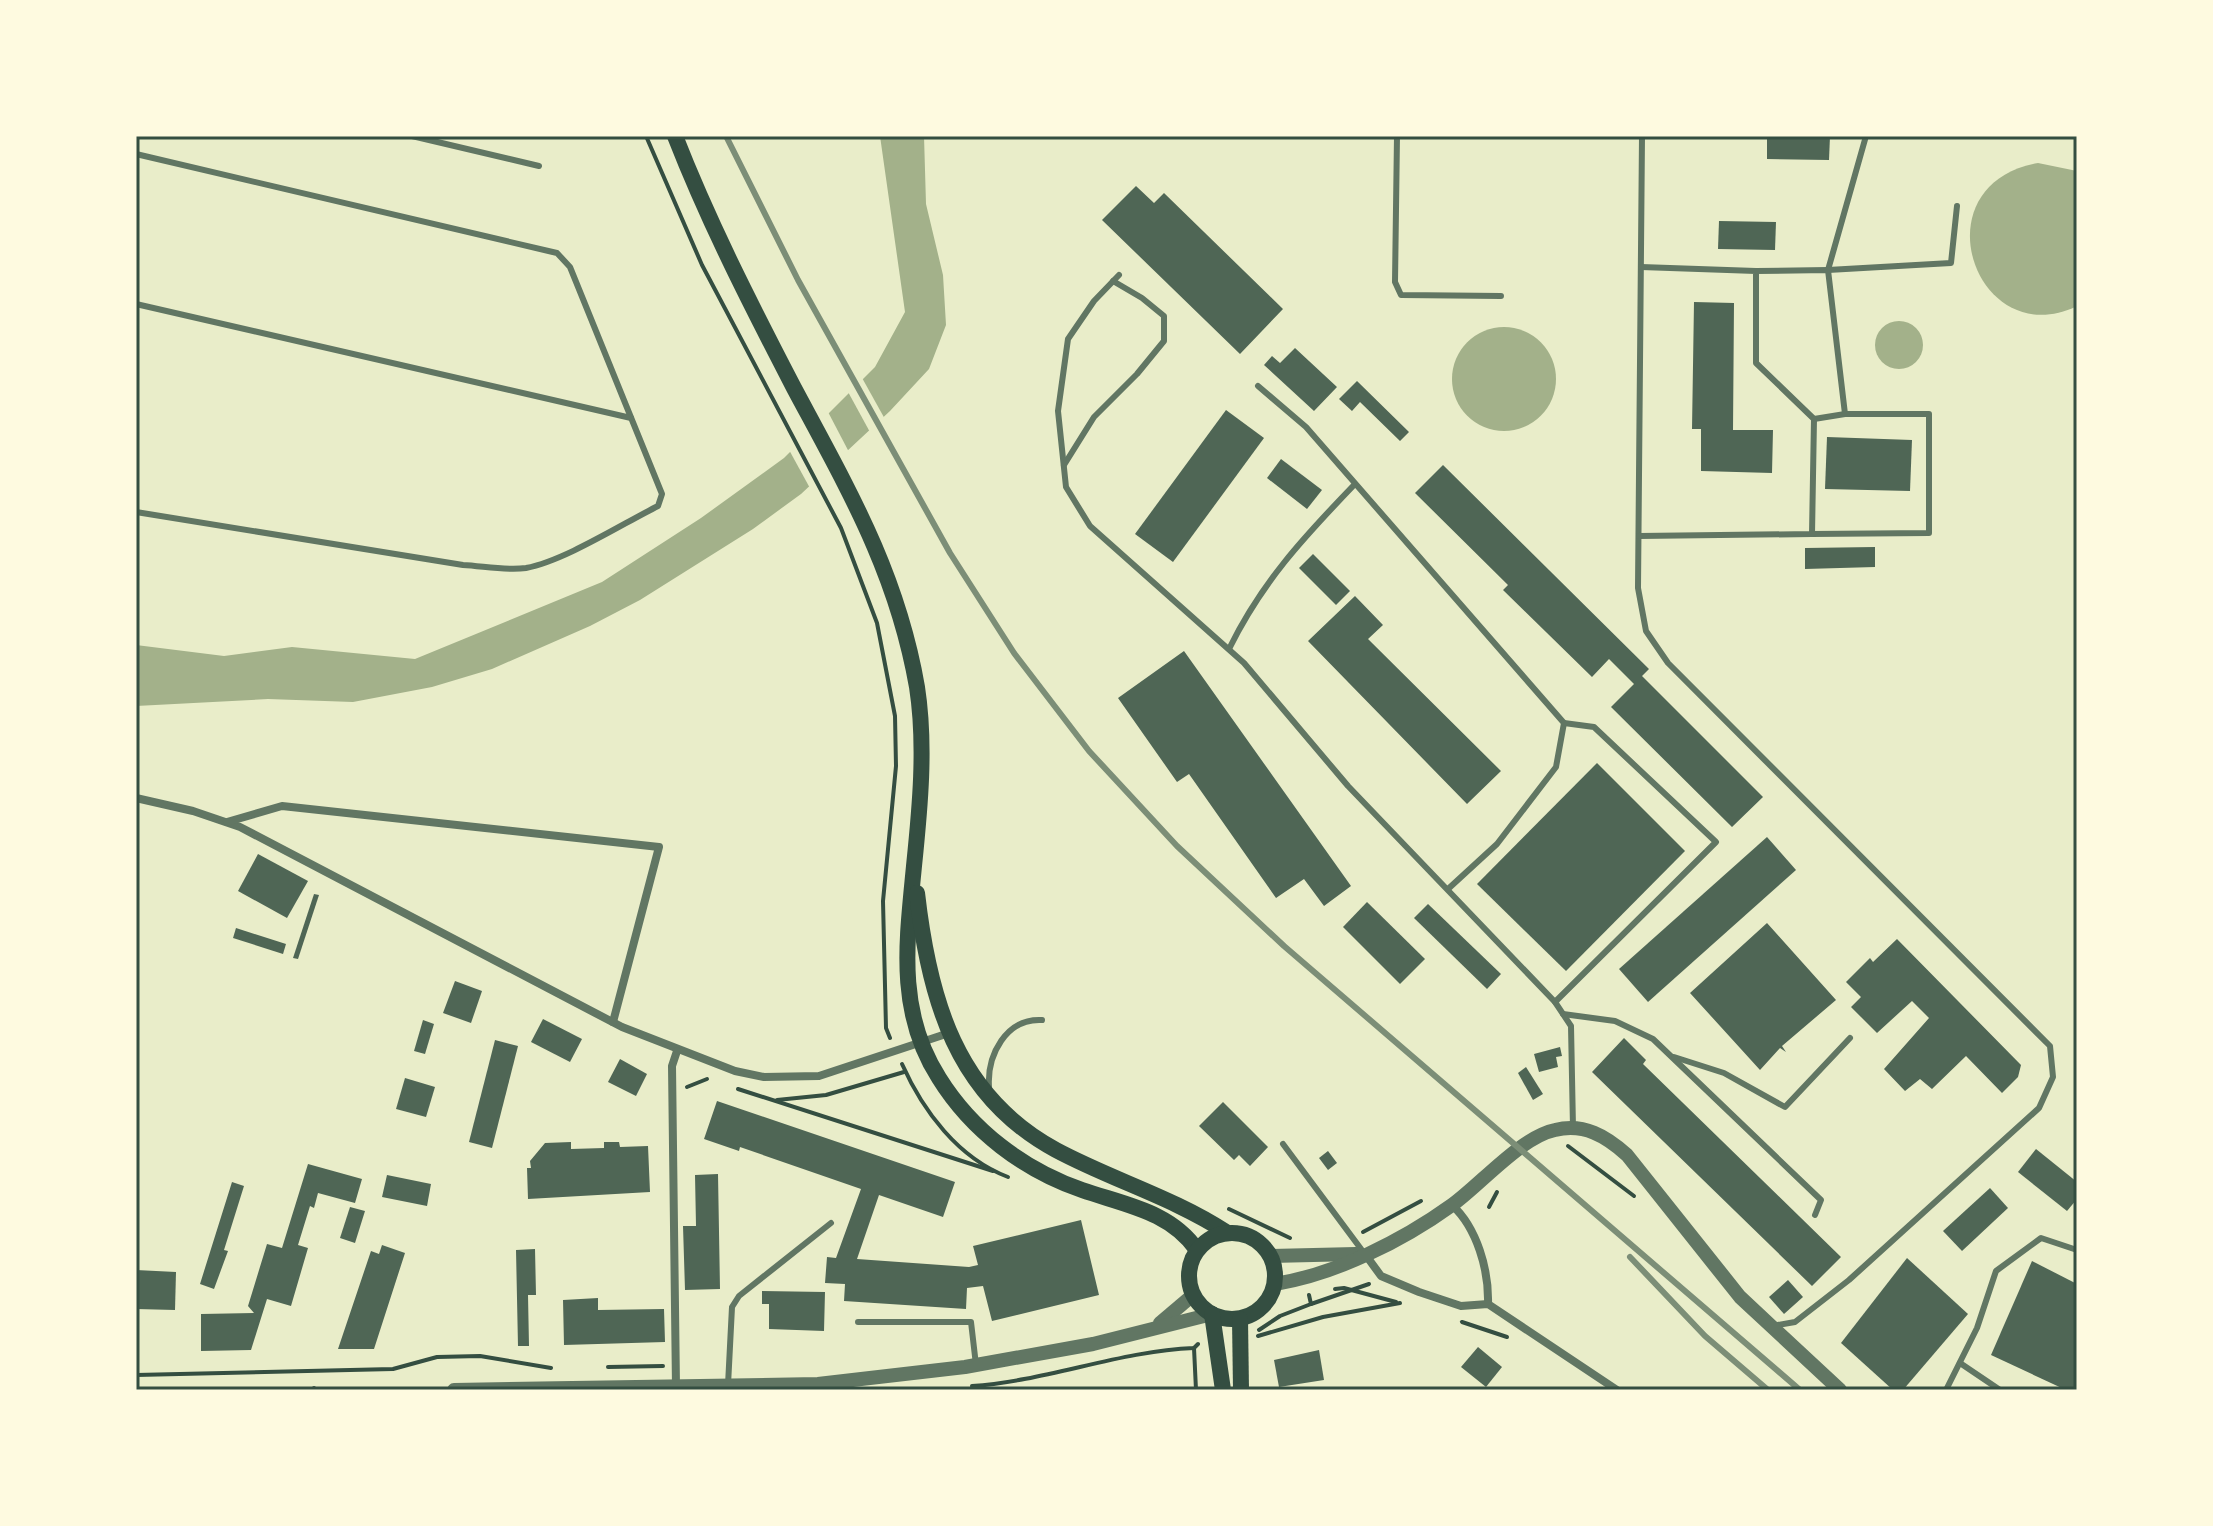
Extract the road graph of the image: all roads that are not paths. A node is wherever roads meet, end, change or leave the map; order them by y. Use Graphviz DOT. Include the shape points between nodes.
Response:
graph roads {
  1 [pos="412,136"];
  2 [pos="675,136"];
  3 [pos="1397,136"];
  4 [pos="1642,136"];
  5 [pos="1866,136"];
  6 [pos="136,154"];
  7 [pos="539,166"];
  8 [pos="1957,206"];
  9 [pos="1641,267"];
  10 [pos="1828,270"];
  11 [pos="1756,271"];
  12 [pos="1501,296"];
  13 [pos="136,304"];
  14 [pos="1258,386"];
  15 [pos="1845,414"];
  16 [pos="631,418"];
  17 [pos="1814,419"];
  18 [pos="1064,465"];
  19 [pos="1354,485"];
  20 [pos="136,512"];
  21 [pos="1812,534"];
  22 [pos="1639,536"];
  23 [pos="1229,649"];
  24 [pos="1564,723"];
  25 [pos="136,798"];
  26 [pos="226,822"];
  27 [pos="914,868"];
  28 [pos="1448,889"];
  29 [pos="1555,1002"];
  30 [pos="1563,1014"];
  31 [pos="1042,1020"];
  32 [pos="613,1022"];
  33 [pos="949,1033"];
  34 [pos="1850,1038"];
  35 [pos="921,1042"];
  36 [pos="677,1051"];
  37 [pos="1670,1056"];
  38 [pos="990,1099"];
  39 [pos="1573,1128"];
  40 [pos="1283,1144"];
  41 [pos="1452,1205"];
  42 [pos="1815,1215"];
  43 [pos="831,1223"];
  44 [pos="1226,1232"];
  45 [pos="1197,1250"];
  46 [pos="2077,1250"];
  47 [pos="1364,1253"];
  48 [pos="1271,1256"];
  49 [pos="1275,1284"];
  50 [pos="1193,1295"];
  51 [pos="1488,1304"];
  52 [pos="1212,1314"];
  53 [pos="1240,1319"];
  54 [pos="858,1322"];
  55 [pos="1158,1325"];
  56 [pos="1769,1326"];
  57 [pos="1960,1363"];
  58 [pos="976,1365"];
  59 [pos="676,1387"];
  60 [pos="728,1387"];
  61 [pos="454,1390"];
  62 [pos="1223,1390"];
  63 [pos="1241,1390"];
  64 [pos="1617,1390"];
  65 [pos="1840,1390"];
  66 [pos="1946,1390"];
  67 [pos="2000,1390"];
  1 -- 7 [label="lane"];
  2 -- 27 [label="main road" via="740,286 845,482 898,602 917,691 921,779"];
  3 -- 12 [label="lane" via="1395,282 1401,295"];
  4 -- 9 [label="lane"];
  5 -- 10 [label="lane"];
  6 -- 16 [label="lane" via="557,253 570,267"];
  8 -- 10 [label="lane" via="1951,263"];
  9 -- 11 [label="lane"];
  9 -- 22 [label="lane"];
  10 -- 11 [label="lane"];
  10 -- 15 [label="lane"];
  11 -- 17 [label="lane" via="1756,363"];
  13 -- 16 [label="lane"];
  14 -- 19 [label="lane" via="1306,427"];
  15 -- 17 [label="lane"];
  15 -- 21 [label="lane" via="1929,414 1929,533"];
  16 -- 20 [label="lane" via="662,494 658,506 527,567 463,565"];
  17 -- 21 [label="lane"];
  18 -- 18 [label="lane" via="1058,411 1068,339 1116,278 1164,316 1164,341 1094,417"];
  18 -- 23 [label="lane" via="1066,487 1090,526"];
  19 -- 23 [label="lane" via="1283,559"];
  19 -- 24 [label="lane"];
  21 -- 22 [label="lane"];
  22 -- 56 [label="lane" via="1638,588 1646,631 1668,663 2050,1046 2053,1077 2039,1108 1849,1280 1795,1322"];
  23 -- 28 [label="lane" via="1348,786"];
  24 -- 28 [label="lane" via="1556,767 1497,844"];
  24 -- 29 [label="lane" via="1594,727 1716,842"];
  25 -- 26 [label="street"];
  26 -- 32 [label="street"];
  26 -- 32 [label="street" via="282,806 659,847"];
  27 -- 33 [label="main road" via="921,927"];
  27 -- 35 [label="main road" via="905,980"];
  28 -- 29 [label="lane"];
  29 -- 30 [label="lane"];
  30 -- 37 [label="lane" via="1615,1021 1653,1039"];
  30 -- 39 [label="lane" via="1571,1026"];
  31 -- 38 [label="lane" via="1018,1024 1003,1037 992,1056"];
  32 -- 36 [label="street"];
  33 -- 35 [label="street"];
  33 -- 38 [label="main road"];
  34 -- 37 [label="lane" via="1785,1107 1724,1073"];
  35 -- 36 [label="street" via="819,1076 792,1078 735,1071"];
  35 -- 45 [label="main road" via="960,1107 1017,1159 1082,1190 1160,1217 1180,1229"];
  36 -- 59 [label="street" via="672,1066"];
  37 -- 42 [label="lane" via="1821,1200"];
  38 -- 44 [label="main road" via="1057,1150 1160,1194"];
  39 -- 41 [label="street" via="1541,1135"];
  39 -- 56 [label="street" via="1603,1136 1627,1155"];
  40 -- 47 [label="lane"];
  41 -- 47 [label="street"];
  41 -- 51 [label="street" via="1465,1217 1488,1278"];
  43 -- 60 [label="lane" via="732,1307"];
  44 -- 45 [label="main road"];
  44 -- 48 [label="main road" via="1252,1237"];
  45 -- 50 [label="main road" via="1189,1272"];
  46 -- 57 [label="lane" via="2041,1238 1996,1271"];
  47 -- 48 [label="street"];
  47 -- 49 [label="street" via="1307,1279"];
  47 -- 51 [label="street" via="1381,1276 1461,1306"];
  48 -- 49 [label="main road"];
  49 -- 53 [label="main road" via="1263,1307"];
  50 -- 52 [label="main road"];
  50 -- 55 [label="street"];
  51 -- 64 [label="street"];
  52 -- 53 [label="main road"];
  52 -- 55 [label="street"];
  52 -- 62 [label="main road"];
  53 -- 63 [label="main road"];
  54 -- 58 [label="lane" via="971,1322"];
  55 -- 58 [label="street" via="1093,1344"];
  56 -- 65 [label="street"];
  57 -- 66 [label="lane"];
  57 -- 67 [label="lane"];
  58 -- 60 [label="street" via="818,1384"];
  59 -- 60 [label="street"];
  59 -- 61 [label="street"];
}
